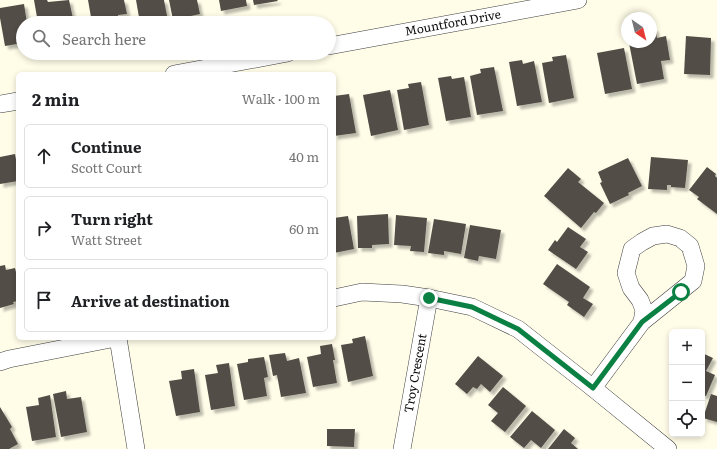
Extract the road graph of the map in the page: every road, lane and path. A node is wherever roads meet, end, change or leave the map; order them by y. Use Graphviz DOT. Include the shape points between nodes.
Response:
graph roads {
  1 [pos="578,0"];
  2 [pos="336,45"];
  3 [pos="250,60"];
  4 [pos="185,72"];
  5 [pos="16,101"];
  6 [pos="0,104"];
  7 [pos="336,298"];
  8 [pos="429,298"];
  9 [pos="642,322"];
  10 [pos="106,340"];
  11 [pos="117,340"];
  12 [pos="0,362"];
  13 [pos="593,388"];
  14 [pos="136,449"];
  15 [pos="402,449"];
  16 [pos="668,449"];
  1 -- 2 [label="street, Mountford Drive"];
  3 -- 4 [label="street"];
  5 -- 6 [label="street"];
  7 -- 8 [label="street" via="362,292"];
  8 -- 13 [label="street" via="472,307 518,329"];
  8 -- 15 [label="street, Troy Crescent"];
  9 -- 9 [label="street" via="692,281 696,266 690,246 680,238 667,234 653,236 632,249 626,273 631,288 644,310"];
  9 -- 13 [label="street"];
  10 -- 12 [label="street" via="9,358"];
  11 -- 14 [label="street"];
  13 -- 16 [label="street"];
}
